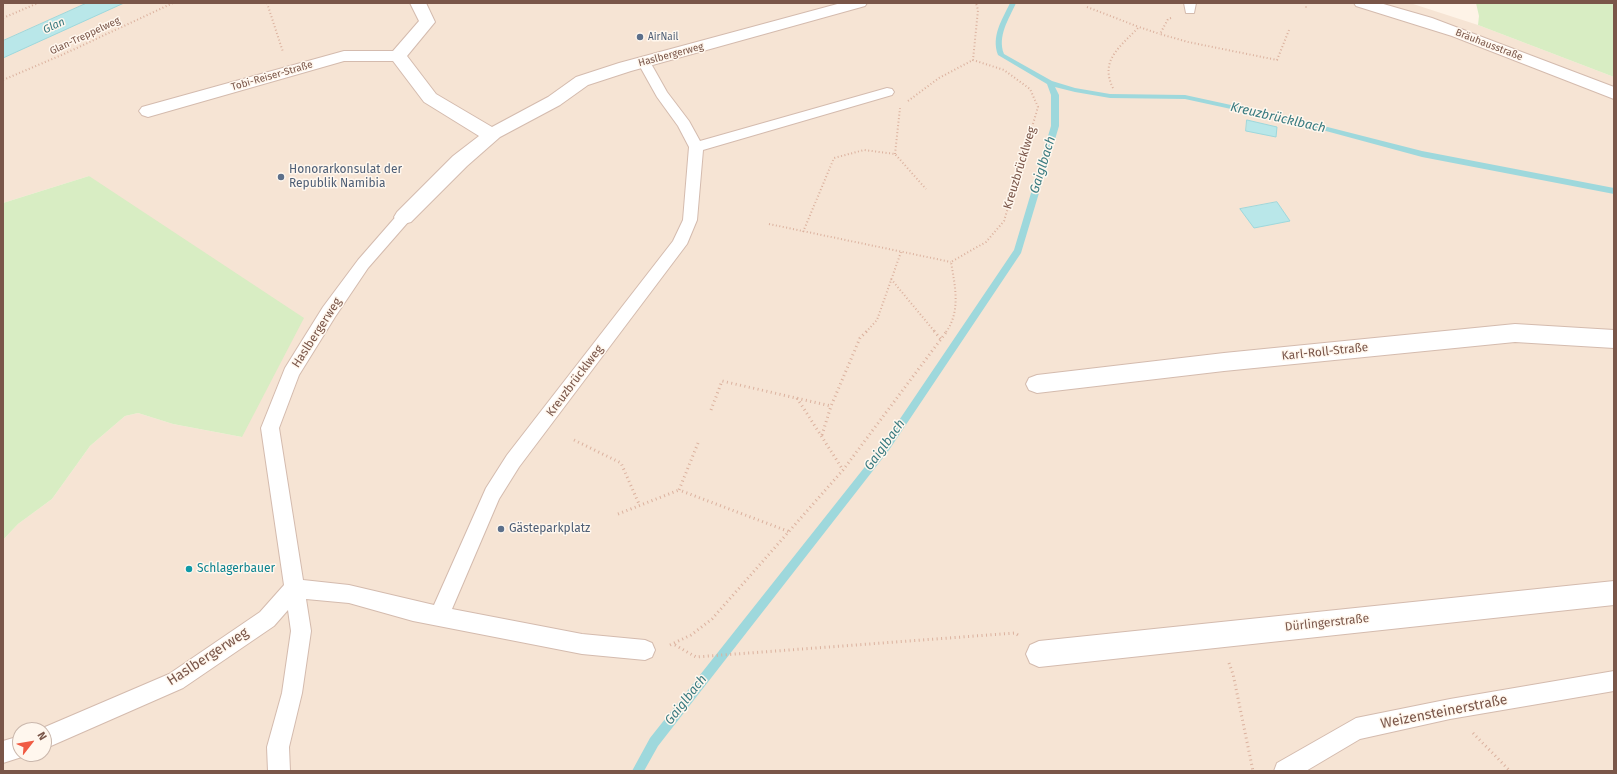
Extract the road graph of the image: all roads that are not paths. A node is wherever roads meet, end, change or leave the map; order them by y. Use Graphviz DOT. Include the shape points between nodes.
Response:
graph roads {
  1 [pos="418,3"];
  2 [pos="859,3"];
  3 [pos="1362,3"];
  4 [pos="398,56"];
  5 [pos="644,62"];
  6 [pos="887,92"];
  7 [pos="1614,93"];
  8 [pos="148,111"];
  9 [pos="490,132"];
  10 [pos="696,147"];
  11 [pos="404,217"];
  12 [pos="1614,339"];
  13 [pos="1037,384"];
  14 [pos="294,588"];
  15 [pos="1614,593"];
  16 [pos="440,615"];
  17 [pos="645,650"];
  18 [pos="1039,654"];
  19 [pos="1614,681"];
  20 [pos="52,734"];
  21 [pos="279,771"];
  22 [pos="1285,771"];
  1 -- 4 [label="street" via="427,22"];
  2 -- 5 [label="street, Haslbergerweg"];
  3 -- 7 [label="street, Bräuhausstraße" via="1445,28"];
  4 -- 8 [label="street, Tobi-Reiser-Straße" via="344,56"];
  4 -- 9 [label="street" via="430,98"];
  5 -- 9 [label="street, Haslbergerweg" via="582,81 554,101"];
  5 -- 10 [label="lane"];
  6 -- 10 [label="lane"];
  9 -- 11 [label="street, Haslbergerweg"];
  10 -- 16 [label="lane, Kreuzbrücklweg" via="690,220 679,244 513,461 492,494"];
  11 -- 14 [label="lane, Haslbergerweg" via="363,264 329,312 291,374 270,428"];
  12 -- 13 [label="street, Karl-Roll-Straße" via="1514,333"];
  14 -- 16 [label="lane" via="349,594 413,611"];
  14 -- 20 [label="lane, Haslbergerweg" via="267,619 176,680"];
  14 -- 21 [label="lane, Haslbergerweg" via="301,631 292,693 278,747"];
  15 -- 18 [label="street, Dürlingerstraße"];
  16 -- 17 [label="lane" via="582,644"];
  19 -- 22 [label="lane, Weizensteinerstraße" via="1450,709 1356,729"];
}
